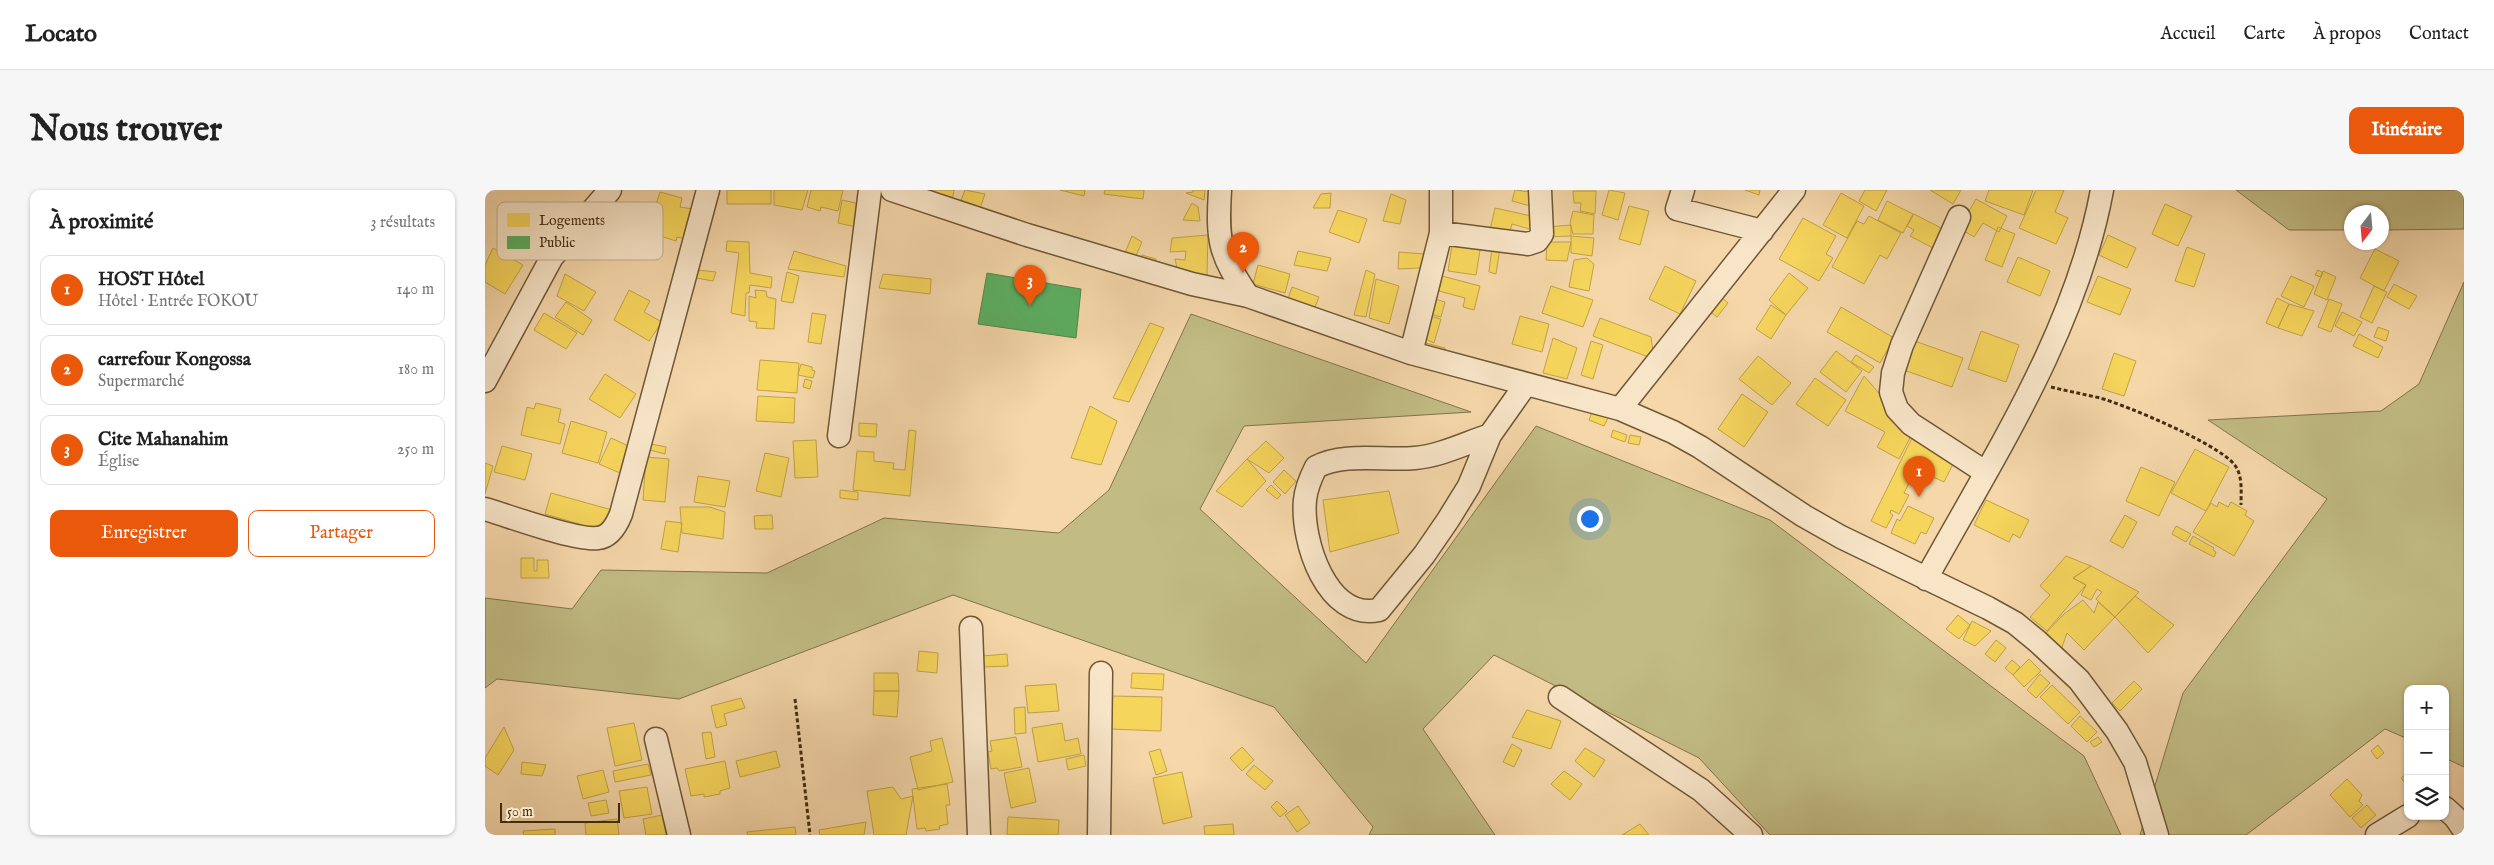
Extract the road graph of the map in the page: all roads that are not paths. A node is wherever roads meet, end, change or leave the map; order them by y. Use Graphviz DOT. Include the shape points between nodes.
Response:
graph roads {
  1 [pos="610,190"];
  2 [pos="708,190"];
  3 [pos="870,190"];
  4 [pos="892,190"];
  5 [pos="1220,190"];
  6 [pos="1441,190"];
  7 [pos="1540,190"];
  8 [pos="1683,190"];
  9 [pos="1795,190"];
  10 [pos="2101,190"];
  11 [pos="600,202"];
  12 [pos="1959,217"];
  13 [pos="1762,231"];
  14 [pos="1441,233"];
  15 [pos="550,260"];
  16 [pos="1249,296"];
  17 [pos="1411,353"];
  18 [pos="485,381"];
  19 [pos="1526,384"];
  20 [pos="1620,409"];
  21 [pos="1490,435"];
  22 [pos="839,436"];
  23 [pos="1985,472"];
  24 [pos="485,509"];
  25 [pos="1926,579"];
  26 [pos="971,628"];
  27 [pos="1101,672"];
  28 [pos="1560,697"];
  29 [pos="656,739"];
  30 [pos="2449,812"];
  31 [pos="2404,818"];
  32 [pos="2464,830"];
  33 [pos="679,835"];
  34 [pos="979,835"];
  35 [pos="1099,835"];
  36 [pos="1751,835"];
  37 [pos="2157,835"];
  38 [pos="2377,835"];
  1 -- 11 [label="street"];
  2 -- 24 [label="street" via="616,525 599,538 583,537"];
  3 -- 22 [label="street"];
  4 -- 16 [label="street" via="1027,235 1192,284"];
  5 -- 16 [label="street" via="1220,242 1225,261"];
  6 -- 14 [label="street"];
  7 -- 14 [label="street" via="1542,234 1537,241 1528,244"];
  8 -- 13 [label="street" via="1677,209"];
  9 -- 13 [label="street"];
  10 -- 23 [label="street" via="2096,219 2079,274 2033,383"];
  12 -- 23 [label="street" via="1902,345 1891,392 1897,409 1911,424"];
  13 -- 20 [label="street"];
  14 -- 17 [label="street"];
  15 -- 18 [label="street"];
  16 -- 17 [label="street"];
  17 -- 19 [label="street"];
  19 -- 20 [label="street"];
  19 -- 21 [label="street"];
  20 -- 25 [label="street" via="1699,446 1804,516"];
  21 -- 21 [label="street" via="1417,458 1340,459 1316,467 1308,483 1305,500 1307,530 1320,574 1341,602 1362,611 1379,610 1448,520 1469,486"];
  23 -- 25 [label="street"];
  25 -- 37 [label="street" via="2015,624 2079,680 2117,731 2135,762"];
  26 -- 34 [label="street"];
  27 -- 35 [label="street"];
  28 -- 36 [label="street" via="1701,790"];
  29 -- 33 [label="street"];
  30 -- 32 [label="street"];
  31 -- 38 [label="street"];
}
